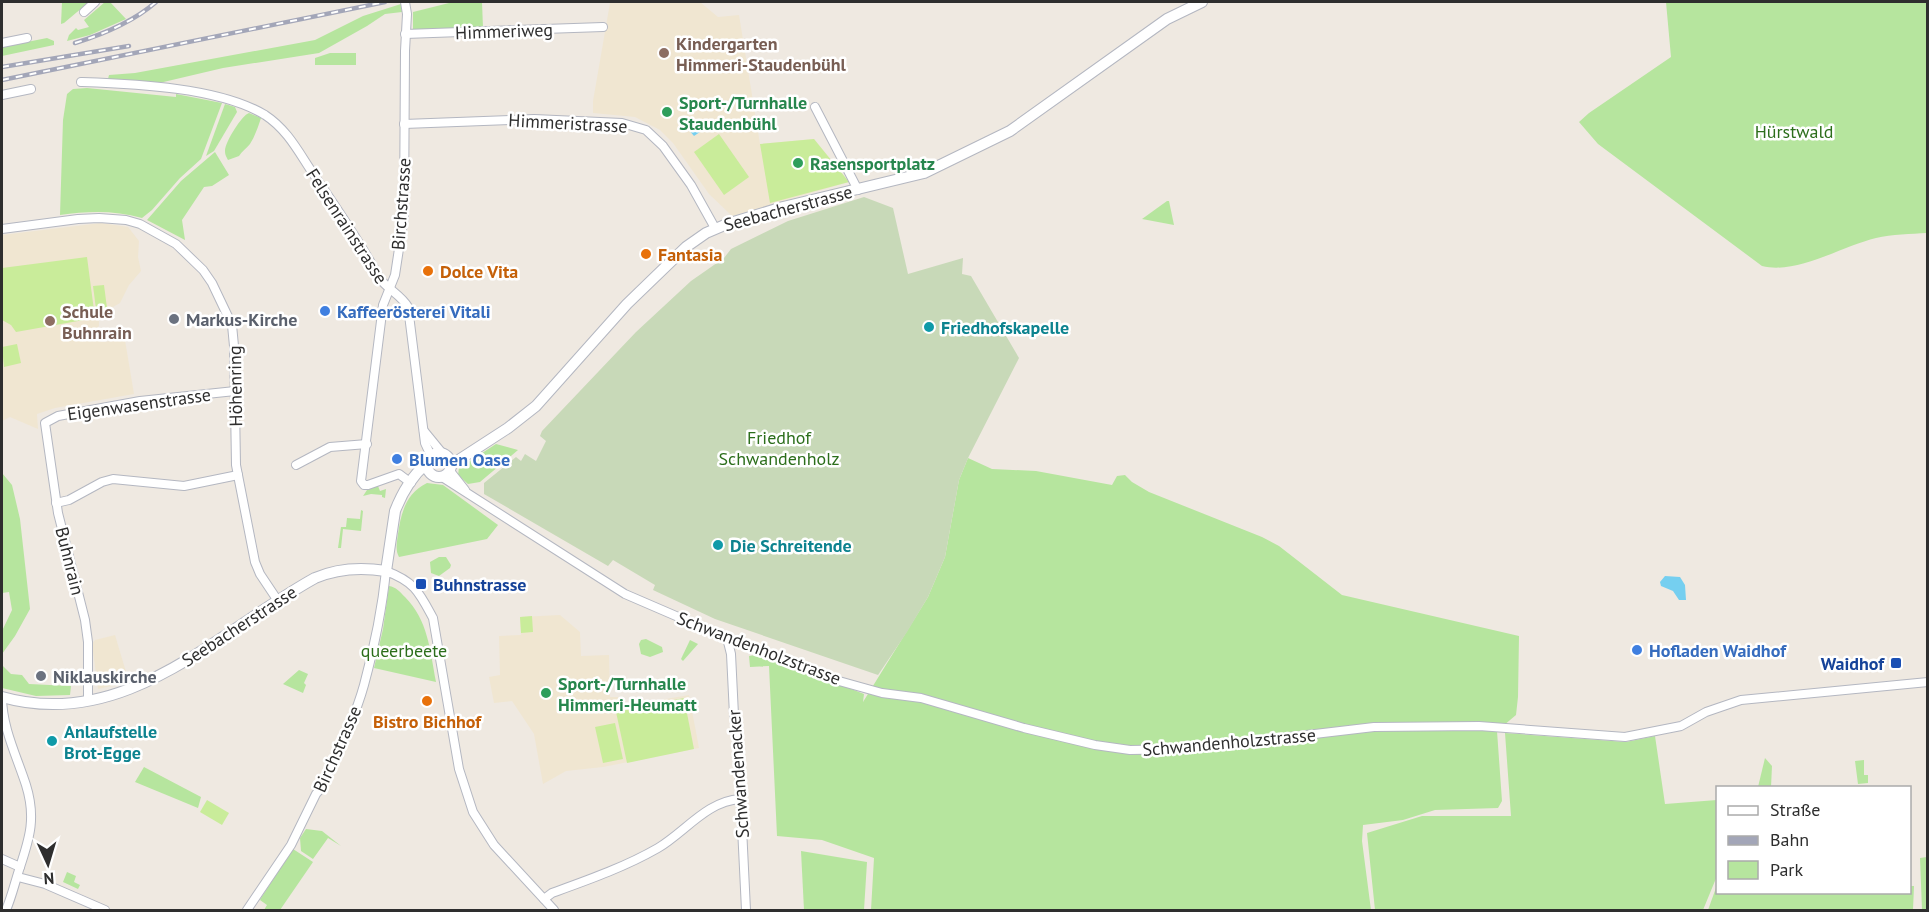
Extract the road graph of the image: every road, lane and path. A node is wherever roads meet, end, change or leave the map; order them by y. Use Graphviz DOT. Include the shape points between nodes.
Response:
graph roads {
  1 [pos="95,2"];
  2 [pos="405,2"];
  3 [pos="1202,2"];
  4 [pos="84,12"];
  5 [pos="603,27"];
  6 [pos="405,34"];
  7 [pos="27,38"];
  8 [pos="2,43"];
  9 [pos="81,82"];
  10 [pos="31,89"];
  11 [pos="2,95"];
  12 [pos="815,107"];
  13 [pos="404,124"];
  14 [pos="858,190"];
  15 [pos="715,228"];
  16 [pos="2,229"];
  17 [pos="389,290"];
  18 [pos="235,391"];
  19 [pos="45,423"];
  20 [pos="423,430"];
  21 [pos="367,444"];
  22 [pos="428,460"];
  23 [pos="296,465"];
  24 [pos="444,466"];
  25 [pos="238,475"];
  26 [pos="411,483"];
  27 [pos="56,502"];
  28 [pos="386,571"];
  29 [pos="278,601"];
  30 [pos="727,638"];
  31 [pos="1928,682"];
  32 [pos="2,697"];
  33 [pos="88,700"];
  34 [pos="740,799"];
  35 [pos="2,859"];
  36 [pos="20,867"];
  37 [pos="18,877"];
  38 [pos="544,899"];
  39 [pos="7,908"];
  40 [pos="105,910"];
  41 [pos="247,910"];
  42 [pos="554,910"];
  43 [pos="746,910"];
  1 -- 4 [label="street"];
  2 -- 6 [label="street, Birchstrasse"];
  3 -- 14 [label="street, Seebacherstrasse" via="1167,19 1010,130 924,172"];
  5 -- 6 [label="street, Himmeriweg"];
  6 -- 13 [label="street, Birchstrasse"];
  7 -- 8 [label="street"];
  9 -- 17 [label="street, Felsenrainstrasse" via="193,93 225,100 267,117 285,131"];
  10 -- 11 [label="street"];
  12 -- 14 [label="street"];
  13 -- 15 [label="street, Himmeristrasse" via="543,119 622,123 646,130 685,177"];
  13 -- 17 [label="street, Birchstrasse" via="404,225"];
  14 -- 15 [label="street, Seebacherstrasse"];
  15 -- 24 [label="street, Seebacherstrasse" via="686,247 627,304 536,406"];
  16 -- 18 [label="street, Höhenring" via="78,219 116,219 140,224 176,244 212,283 232,325"];
  17 -- 20 [label="street" via="402,298 410,313"];
  17 -- 21 [label="street, Felsenrainstrasse" via="383,304"];
  18 -- 19 [label="street, Eigenwasenstrasse" via="140,401 58,416"];
  18 -- 25 [label="street, Höhenring"];
  19 -- 27 [label="street, Buhnrain"];
  20 -- 22 [label="street"];
  20 -- 24 [label="street"];
  21 -- 23 [label="street" via="330,447"];
  21 -- 26 [label="street, Felsenrainstrasse" via="361,482 364,485 399,474"];
  22 -- 24 [label="street, Seebacherstrasse"];
  22 -- 24 [label="street" via="427,471"];
  22 -- 26 [label="street"];
  24 -- 26 [label="street, Seebacherstrasse"];
  24 -- 30 [label="street, Schwandenholzstrasse" via="469,494 625,594"];
  25 -- 27 [label="street" via="184,486 113,478 69,500"];
  25 -- 29 [label="street" via="255,562"];
  26 -- 28 [label="street" via="396,512"];
  27 -- 33 [label="street, Buhnrain" via="85,620"];
  28 -- 29 [label="street, Seebacherstrasse" via="353,568 328,573"];
  28 -- 38 [label="street" via="409,581 433,618 459,769 473,812 494,845"];
  28 -- 41 [label="street, Birchstrasse" via="379,620 356,708 291,845"];
  29 -- 33 [label="street, Seebacherstrasse" via="169,672 138,686"];
  30 -- 31 [label="street, Schwandenholzstrasse" via="839,681 882,693 921,698 1024,729 1130,750 1188,749 1374,728 1479,726 1625,737 1681,726 1741,700"];
  30 -- 34 [label="street, Schwandenacker" via="737,724"];
  32 -- 33 [label="street, Seebacherstrasse" via="45,705"];
  32 -- 36 [label="street" via="2,710 30,805 31,832"];
  34 -- 38 [label="street" via="722,802 675,837 633,861"];
  34 -- 43 [label="street, Schwandenacker"];
  35 -- 36 [label="street"];
  36 -- 37 [label="street"];
  37 -- 39 [label="street"];
  37 -- 40 [label="street" via="45,884"];
  38 -- 42 [label="street"];
}
